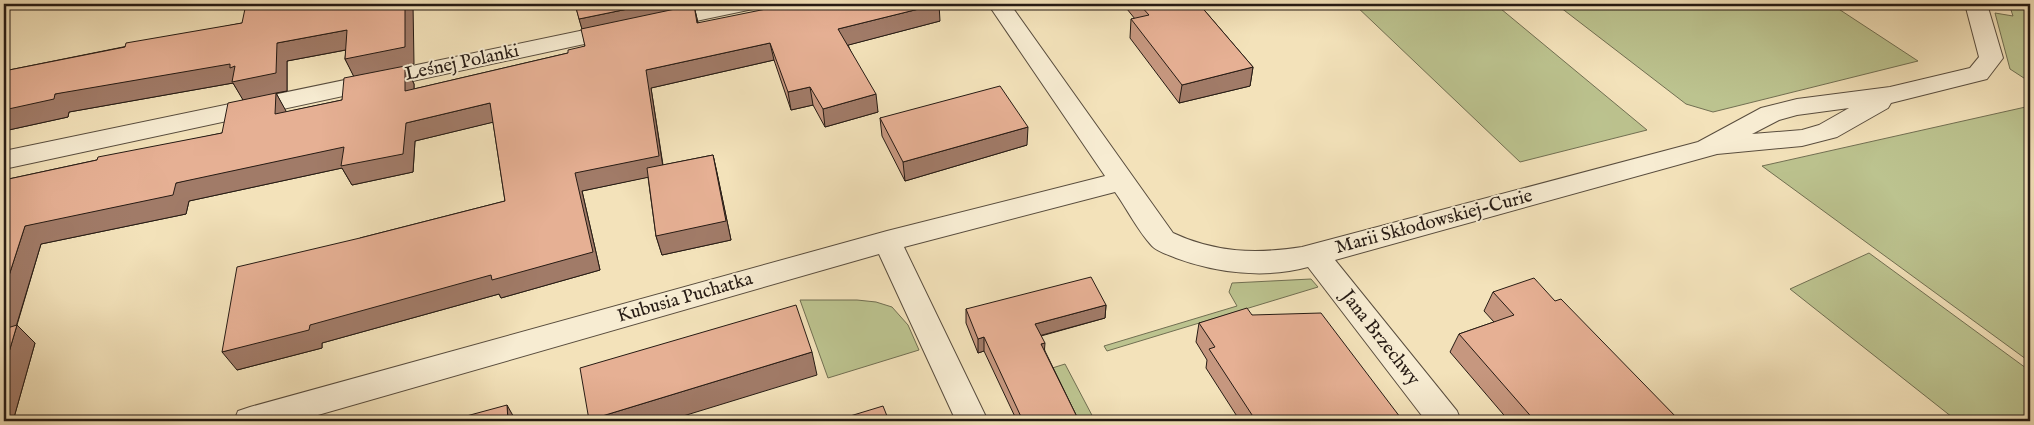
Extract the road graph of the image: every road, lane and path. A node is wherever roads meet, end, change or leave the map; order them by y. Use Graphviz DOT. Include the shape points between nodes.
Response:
graph roads {
  1 [pos="745,4"];
  2 [pos="999,4"];
  3 [pos="1976,4"];
  4 [pos="4,160"];
  5 [pos="1122,181"];
  6 [pos="887,241"];
  7 [pos="1315,255"];
  8 [pos="294,415"];
  9 [pos="250,421"];
  10 [pos="972,421"];
  11 [pos="1445,421"];
  1 -- 4 [label="street, Leśnej Polanki"];
  2 -- 5 [label="street, Marii Skłodowskiej-Curie"];
  3 -- 7 [label="street, Marii Skłodowskiej-Curie" via="1992,58 1978,74 1890,95 1797,107 1770,114 1707,148"];
  5 -- 6 [label="street, Kubusia Puchatka"];
  5 -- 7 [label="street, Marii Skłodowskiej-Curie" via="1163,240 1191,253 1227,260 1273,262"];
  6 -- 8 [label="street, Kubusia Puchatka"];
  6 -- 10 [label="street"];
  7 -- 11 [label="street, Jana Brzechwy"];
  8 -- 9 [label="street, Kubusia Puchatka"];
}
